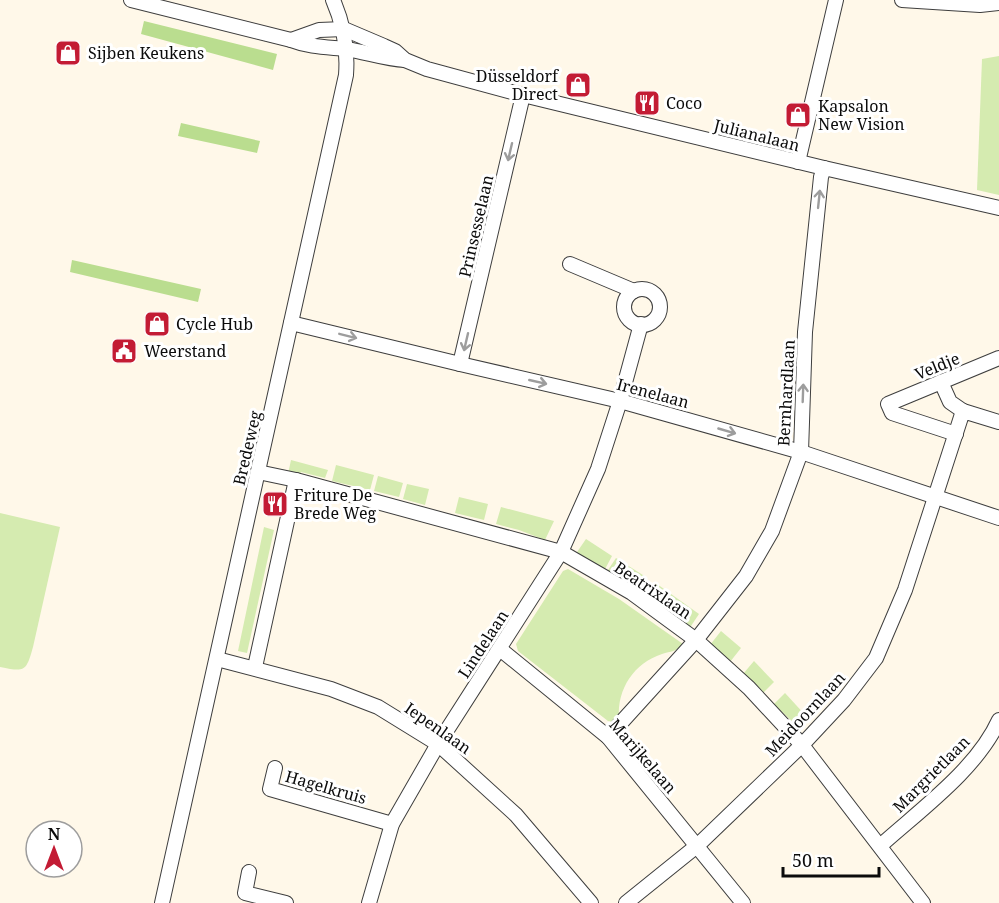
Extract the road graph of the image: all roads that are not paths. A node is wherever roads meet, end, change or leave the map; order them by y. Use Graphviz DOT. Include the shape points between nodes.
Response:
graph roads {
  1 [pos="131,0"];
  2 [pos="333,0"];
  3 [pos="836,0"];
  4 [pos="902,0"];
  5 [pos="999,3"];
  6 [pos="344,29"];
  7 [pos="291,40"];
  8 [pos="347,50"];
  9 [pos="405,60"];
  10 [pos="523,95"];
  11 [pos="798,162"];
  12 [pos="824,168"];
  13 [pos="999,208"];
  14 [pos="570,264"];
  15 [pos="634,291"];
  16 [pos="291,323"];
  17 [pos="641,324"];
  18 [pos="999,358"];
  19 [pos="460,364"];
  20 [pos="941,382"];
  21 [pos="620,400"];
  22 [pos="963,411"];
  23 [pos="999,423"];
  24 [pos="956,434"];
  25 [pos="801,452"];
  26 [pos="258,472"];
  27 [pos="296,480"];
  28 [pos="935,496"];
  29 [pos="999,518"];
  30 [pos="561,552"];
  31 [pos="696,640"];
  32 [pos="500,649"];
  33 [pos="217,659"];
  34 [pos="255,668"];
  35 [pos="999,720"];
  36 [pos="608,737"];
  37 [pos="438,744"];
  38 [pos="802,745"];
  39 [pos="275,768"];
  40 [pos="392,824"];
  41 [pos="698,845"];
  42 [pos="880,846"];
  43 [pos="249,872"];
  44 [pos="162,903"];
  45 [pos="286,903"];
  46 [pos="369,903"];
  47 [pos="591,903"];
  48 [pos="626,903"];
  49 [pos="744,903"];
  50 [pos="922,903"];
  1 -- 7 [label="street, Julianalaan"];
  2 -- 6 [label="street, Bredeweg"];
  3 -- 11 [label="street"];
  4 -- 5 [label="street"];
  6 -- 7 [label="street" via="318,30"];
  6 -- 8 [label="street, Bredeweg"];
  6 -- 9 [label="street, Julianalaan" via="395,51"];
  7 -- 8 [label="street, Julianalaan" via="306,46"];
  8 -- 9 [label="street, Julianalaan"];
  8 -- 16 [label="street, Bredeweg" via="338,115"];
  9 -- 10 [label="street, Julianalaan"];
  10 -- 11 [label="street, Julianalaan"];
  10 -- 19 [label="street, Prinsesselaan, one-way"];
  11 -- 12 [label="street, Julianalaan"];
  12 -- 13 [label="street, Julianalaan"];
  25 -- 12 [label="street, Bernhardlaan, one-way" via="806,332"];
  14 -- 15 [label="street"];
  15 -- 17 [label="street" via="624,308 630,319"];
  15 -- 17 [label="street" via="650,290 660,302 656,318"];
  16 -- 19 [label="street, Irenelaan, one-way"];
  16 -- 26 [label="street, Bredeweg"];
  17 -- 21 [label="street, Lindelaan"];
  18 -- 20 [label="street, Veldje"];
  19 -- 21 [label="street, Irenelaan, one-way"];
  20 -- 22 [label="street" via="950,402"];
  20 -- 24 [label="street, Veldje" via="888,404 892,413"];
  21 -- 25 [label="street, Irenelaan, one-way"];
  21 -- 30 [label="street, Lindelaan" via="598,469"];
  22 -- 23 [label="street"];
  22 -- 24 [label="street, Meidoornlaan"];
  24 -- 28 [label="street, Meidoornlaan"];
  25 -- 28 [label="street, Irenelaan"];
  25 -- 31 [label="street, Bernhardlaan" via="772,531 746,576"];
  26 -- 27 [label="street, Beatrixlaan"];
  26 -- 33 [label="street, Bredeweg"];
  27 -- 30 [label="street, Beatrixlaan"];
  27 -- 34 [label="street"];
  28 -- 29 [label="street, Irenelaan"];
  28 -- 38 [label="street, Meidoornlaan" via="905,590 876,658"];
  30 -- 31 [label="street, Beatrixlaan" via="632,593"];
  30 -- 32 [label="street, Lindelaan"];
  31 -- 36 [label="street, Bernhardlaan"];
  31 -- 38 [label="street, Beatrixlaan" via="749,688"];
  32 -- 36 [label="street, Marijkelaan"];
  32 -- 37 [label="street, Lindelaan"];
  33 -- 34 [label="street, Iepenlaan"];
  33 -- 44 [label="street, Bredeweg"];
  34 -- 37 [label="street, Iepenlaan" via="378,707"];
  35 -- 42 [label="street, Margrietlaan" via="984,746 958,775"];
  36 -- 41 [label="street, Marijkelaan"];
  37 -- 40 [label="street, Lindelaan"];
  37 -- 47 [label="street, Iepenlaan" via="516,815"];
  38 -- 41 [label="street, Meidoornlaan"];
  38 -- 42 [label="street, Beatrixlaan"];
  39 -- 40 [label="street, Hagelkruis" via="270,789"];
  40 -- 46 [label="street, Lindelaan"];
  41 -- 48 [label="street, Meidoornlaan"];
  41 -- 49 [label="street, Marijkelaan"];
  42 -- 50 [label="street, Beatrixlaan"];
  43 -- 45 [label="street" via="245,893"];
}
